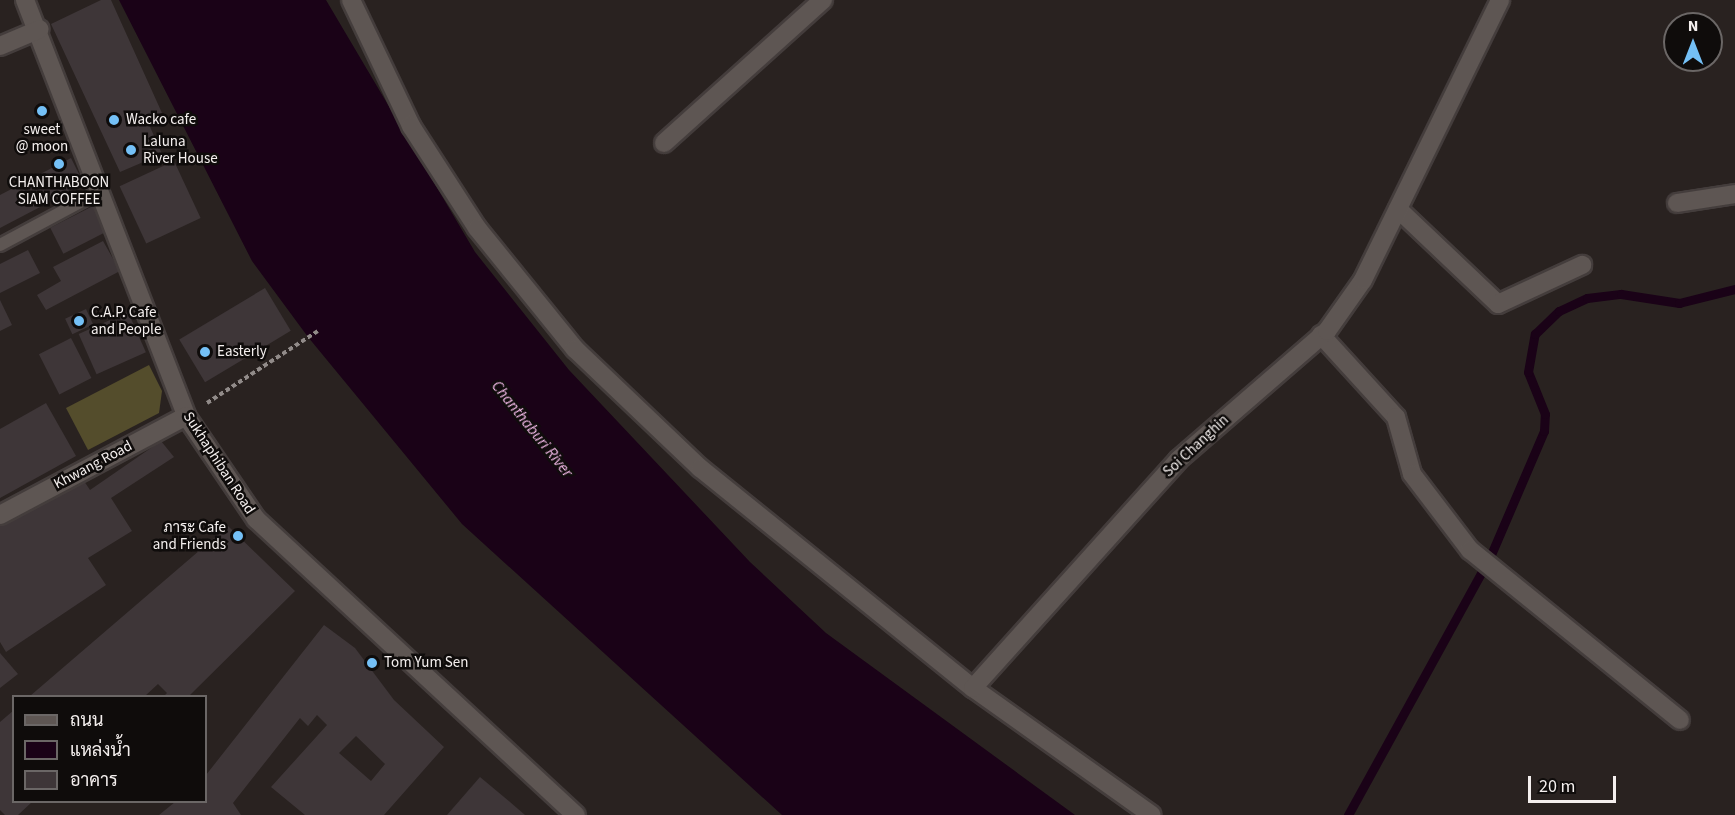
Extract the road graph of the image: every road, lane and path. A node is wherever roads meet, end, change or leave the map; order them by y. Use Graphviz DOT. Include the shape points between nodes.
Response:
graph roads {
  1 [pos="25,0"];
  2 [pos="351,0"];
  3 [pos="823,0"];
  4 [pos="1500,0"];
  5 [pos="40,29"];
  6 [pos="0,46"];
  7 [pos="664,143"];
  8 [pos="97,193"];
  9 [pos="1735,195"];
  10 [pos="1677,203"];
  11 [pos="1398,208"];
  12 [pos="0,245"];
  13 [pos="1582,265"];
  14 [pos="318,331"];
  15 [pos="1321,335"];
  16 [pos="186,416"];
  17 [pos="0,514"];
  18 [pos="973,688"];
  19 [pos="1680,720"];
  20 [pos="576,815"];
  21 [pos="1152,815"];
  1 -- 5 [label="street, Sukhaphiban Road"];
  2 -- 18 [label="street" via="411,126 477,228 575,349 700,468"];
  3 -- 7 [label="street"];
  4 -- 11 [label="street, Soi Changhin"];
  5 -- 6 [label="street"];
  5 -- 8 [label="street, Sukhaphiban Road"];
  8 -- 12 [label="lane"];
  8 -- 16 [label="street, Sukhaphiban Road"];
  9 -- 10 [label="street"];
  11 -- 13 [label="street" via="1498,304"];
  11 -- 15 [label="street, Soi Changhin" via="1363,280"];
  14 -- 16 [label="path"];
  15 -- 18 [label="street, Soi Changhin" via="1178,460"];
  15 -- 19 [label="street" via="1396,417 1412,474 1470,549 1497,575"];
  16 -- 17 [label="street, Khwang Road"];
  16 -- 20 [label="street, Sukhaphiban Road" via="256,519"];
  18 -- 21 [label="street"];
}
